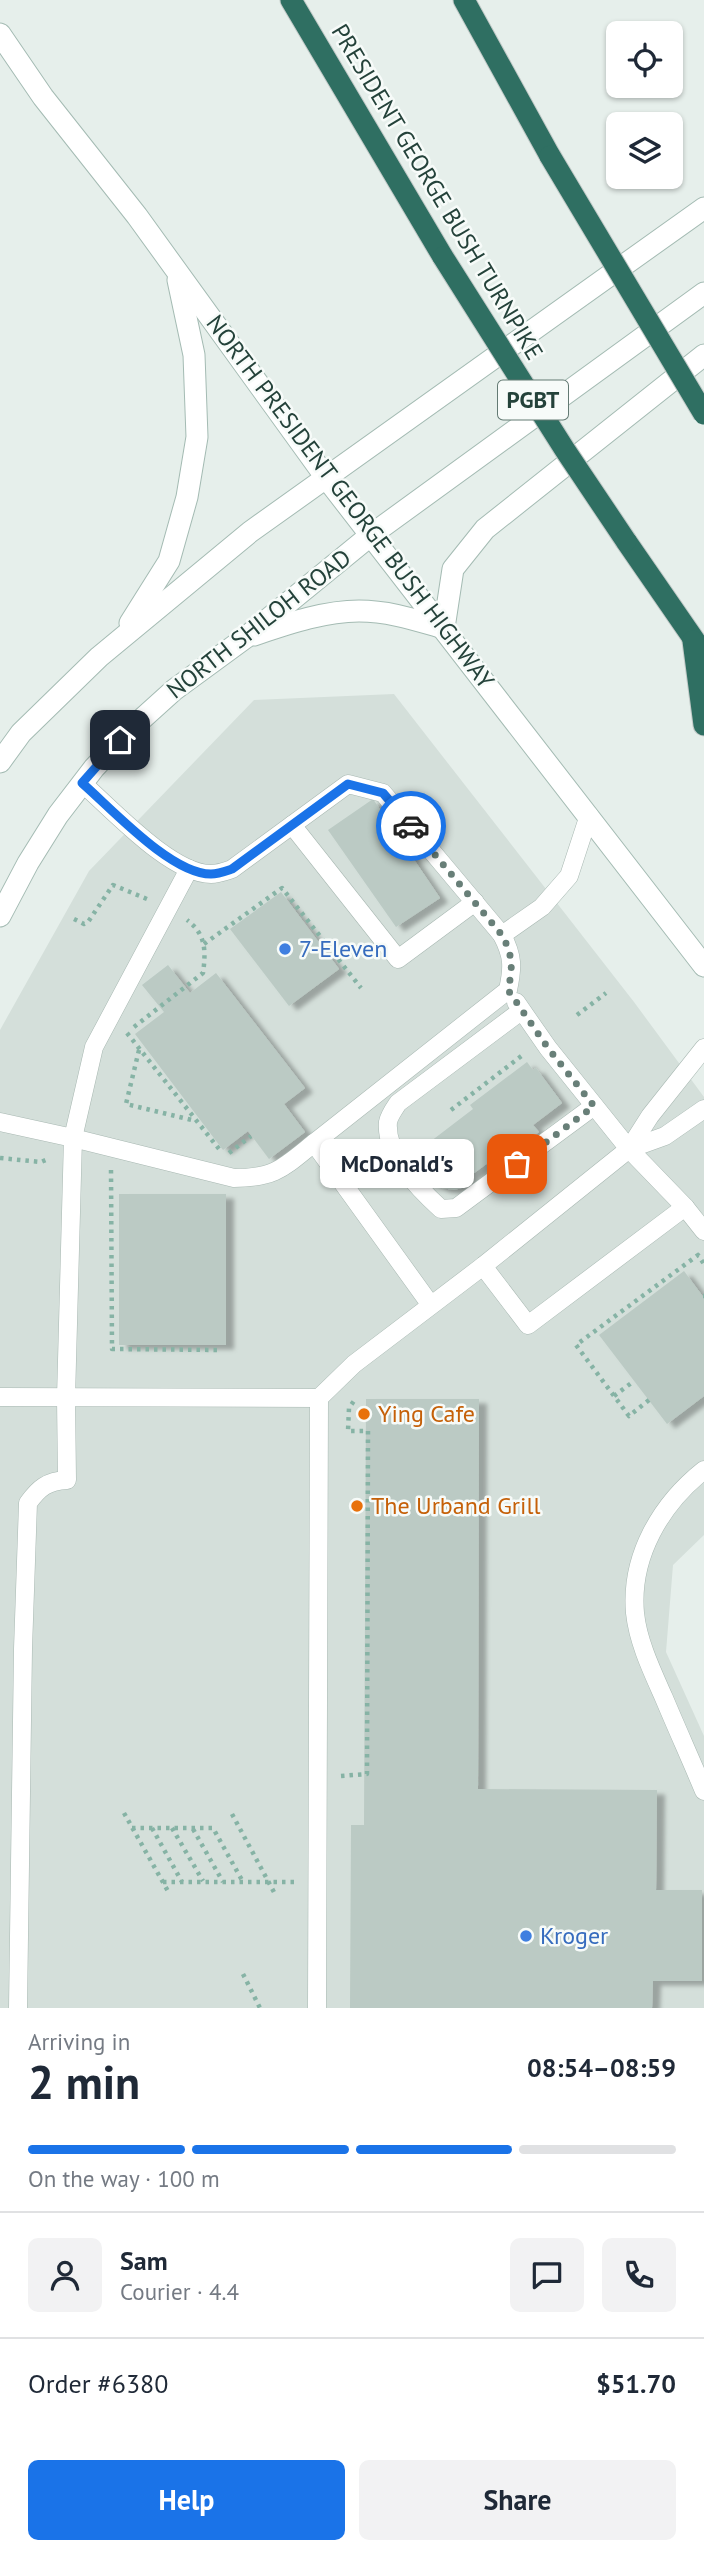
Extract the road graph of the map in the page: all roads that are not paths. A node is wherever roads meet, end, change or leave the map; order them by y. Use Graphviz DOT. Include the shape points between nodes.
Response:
graph roads {
  1 [pos="291,0"];
  2 [pos="464,0"];
  3 [pos="0,34"];
  4 [pos="704,208"];
  5 [pos="176,271"];
  6 [pos="704,293"];
  7 [pos="704,355"];
  8 [pos="704,414"];
  9 [pos="327,479"];
  10 [pos="371,535"];
  11 [pos="444,628"];
  12 [pos="245,638"];
  13 [pos="119,641"];
  14 [pos="699,646"];
  15 [pos="704,725"];
  16 [pos="0,762"];
  17 [pos="82,783"];
  18 [pos="589,815"];
  19 [pos="292,825"];
  20 [pos="189,869"];
  21 [pos="475,902"];
  22 [pos="0,916"];
  23 [pos="502,935"];
  24 [pos="704,966"];
  25 [pos="508,990"];
  26 [pos="521,1012"];
  27 [pos="704,1048"];
  28 [pos="594,1106"];
  29 [pos="704,1110"];
  30 [pos="0,1122"];
  31 [pos="73,1139"];
  32 [pos="314,1143"];
  33 [pos="629,1149"];
  34 [pos="685,1207"];
  35 [pos="704,1231"];
  36 [pos="483,1266"];
  37 [pos="430,1304"];
  38 [pos="0,1397"];
  39 [pos="66,1398"];
  40 [pos="319,1398"];
  41 [pos="704,1470"];
  42 [pos="704,1791"];
  43 [pos="18,2008"];
  44 [pos="317,2008"];
  1 -- 14 [label="highway, PRESIDENT GEORGE BUSH TURNPIKE / PGBT, bridge" via="544,417"];
  2 -- 8 [label="highway, bridge" via="550,156"];
  3 -- 5 [label="main road, NORTH PRESIDENT GEORGE BUSH HIGHWAY"];
  4 -- 9 [label="main road"];
  5 -- 9 [label="main road, NORTH PRESIDENT GEORGE BUSH HIGHWAY"];
  5 -- 13 [label="main road" via="194,355 198,437 169,561"];
  6 -- 10 [label="main road, NORTH SHILOH ROAD"];
  7 -- 11 [label="main road" via="485,529 453,569"];
  9 -- 10 [label="main road, NORTH PRESIDENT GEORGE BUSH HIGHWAY"];
  9 -- 13 [label="main road" via="250,532"];
  10 -- 11 [label="main road, NORTH PRESIDENT GEORGE BUSH HIGHWAY"];
  10 -- 12 [label="main road, NORTH SHILOH ROAD"];
  11 -- 12 [label="main road" via="398,615 358,611 302,620"];
  11 -- 18 [label="main road, NORTH PRESIDENT GEORGE BUSH HIGHWAY"];
  12 -- 17 [label="main road, NORTH SHILOH ROAD" via="174,690"];
  13 -- 16 [label="main road" via="21,733"];
  14 -- 15 [label="highway"];
  17 -- 20 [label="lane" via="163,855"];
  17 -- 22 [label="main road, NORTH SHILOH ROAD" via="28,863"];
  18 -- 23 [label="lane" via="569,876 542,907"];
  18 -- 24 [label="main road, NORTH PRESIDENT GEORGE BUSH HIGHWAY"];
  19 -- 20 [label="lane" via="232,869 211,874"];
  19 -- 21 [label="lane" via="348,784 383,793"];
  19 -- 21 [label="lane" via="398,959"];
  20 -- 31 [label="lane" via="94,1047"];
  21 -- 23 [label="lane"];
  23 -- 25 [label="lane" via="510,951"];
  25 -- 26 [label="lane"];
  25 -- 32 [label="lane"];
  26 -- 28 [label="lane"];
  26 -- 28 [label="lane" via="398,1103 388,1119 397,1157 441,1209 456,1208"];
  27 -- 33 [label="lane"];
  28 -- 33 [label="lane"];
  29 -- 33 [label="lane" via="665,1136"];
  30 -- 31 [label="lane"];
  31 -- 32 [label="lane" via="234,1178 279,1171"];
  31 -- 39 [label="lane"];
  32 -- 37 [label="lane"];
  33 -- 34 [label="lane"];
  33 -- 36 [label="lane"];
  34 -- 35 [label="lane"];
  34 -- 36 [label="lane" via="528,1325"];
  36 -- 37 [label="lane"];
  37 -- 40 [label="lane"];
  38 -- 39 [label="lane"];
  39 -- 40 [label="lane"];
  39 -- 43 [label="lane" via="67,1480 38,1489 28,1503"];
  40 -- 44 [label="lane"];
  41 -- 42 [label="lane" via="654,1524 635,1590 635,1615 650,1666"];
}
